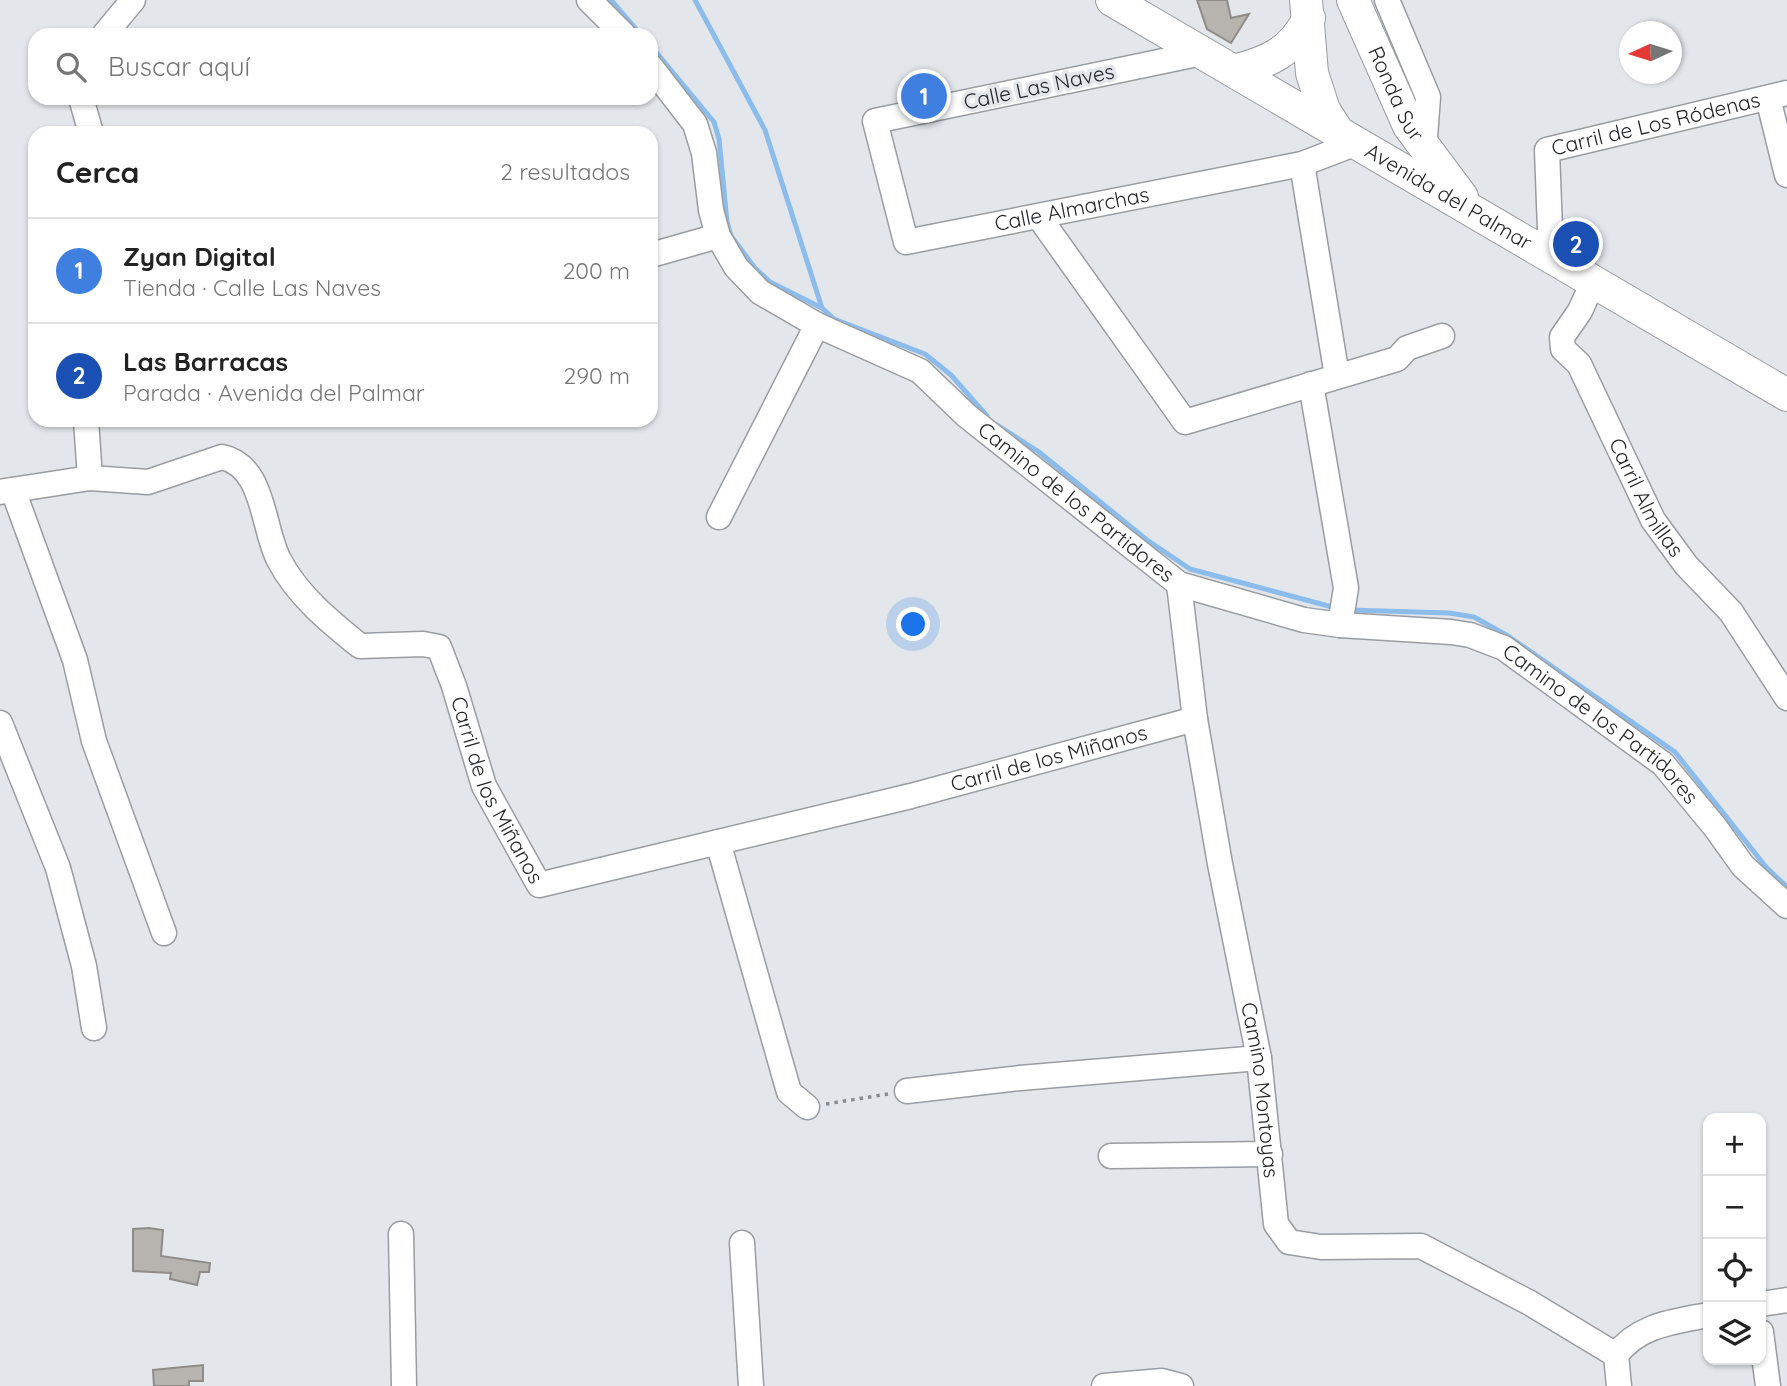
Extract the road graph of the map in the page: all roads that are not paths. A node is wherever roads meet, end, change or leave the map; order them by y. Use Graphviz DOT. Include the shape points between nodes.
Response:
graph roads {
  1 [pos="133,0"];
  2 [pos="589,0"];
  3 [pos="1112,0"];
  4 [pos="1353,0"];
  5 [pos="1387,0"];
  6 [pos="1307,9"];
  7 [pos="110,28"];
  8 [pos="617,28"];
  9 [pos="1202,53"];
  10 [pos="1234,71"];
  11 [pos="658,75"];
  12 [pos="1777,95"];
  13 [pos="83,105"];
  14 [pos="875,121"];
  15 [pos="89,126"];
  16 [pos="1347,138"];
  17 [pos="1424,150"];
  18 [pos="1302,164"];
  19 [pos="1787,175"];
  20 [pos="1477,214"];
  21 [pos="1039,217"];
  22 [pos="718,236"];
  23 [pos="658,253"];
  24 [pos="1551,257"];
  25 [pos="1593,282"];
  26 [pos="817,325"];
  27 [pos="1442,336"];
  28 [pos="1337,376"];
  29 [pos="1311,384"];
  30 [pos="1787,395"];
  31 [pos="86,427"];
  32 [pos="90,478"];
  33 [pos="7,491"];
  34 [pos="719,517"];
  35 [pos="1179,584"];
  36 [pos="1340,625"];
  37 [pos="1787,698"];
  38 [pos="1195,719"];
  39 [pos="0,723"];
  40 [pos="718,842"];
  41 [pos="1784,899"];
  42 [pos="164,933"];
  43 [pos="94,1028"];
  44 [pos="1259,1058"];
  45 [pos="907,1091"];
  46 [pos="807,1107"];
  47 [pos="1270,1154"];
  48 [pos="1111,1156"];
  49 [pos="401,1234"];
  50 [pos="742,1243"];
  51 [pos="1787,1300"];
  52 [pos="1766,1303"];
  53 [pos="1703,1316"];
  54 [pos="1616,1355"];
  55 [pos="1765,1365"];
  56 [pos="404,1386"];
  57 [pos="751,1386"];
  58 [pos="1104,1386"];
  59 [pos="1181,1386"];
  60 [pos="1619,1386"];
  61 [pos="1768,1386"];
  1 -- 7 [label="street"];
  2 -- 8 [label="street"];
  3 -- 9 [label="main road, Avenida del Palmar"];
  4 -- 17 [label="main road, Ronda Sur" via="1398,104"];
  5 -- 17 [label="street" via="1428,97"];
  6 -- 10 [label="main road" via="1302,33 1285,51"];
  6 -- 16 [label="main road" via="1315,83"];
  9 -- 10 [label="main road, Avenida del Palmar"];
  9 -- 14 [label="street, Calle Las Naves"];
  10 -- 16 [label="main road, Avenida del Palmar"];
  11 -- 22 [label="street, Camino de los Partidores" via="701,139"];
  12 -- 19 [label="street"];
  12 -- 24 [label="street, Carril de Los Ródenas" via="1547,150"];
  13 -- 15 [label="street"];
  14 -- 21 [label="street, Calle Almarchas" via="906,242"];
  16 -- 18 [label="street, Calle Almarchas"];
  16 -- 20 [label="main road, Avenida del Palmar"];
  17 -- 20 [label="main road, Ronda Sur"];
  18 -- 21 [label="street, Calle Almarchas"];
  18 -- 28 [label="street"];
  20 -- 24 [label="main road, Avenida del Palmar"];
  21 -- 29 [label="street" via="1185,422"];
  22 -- 23 [label="street"];
  22 -- 26 [label="street, Camino de los Partidores" via="736,267 754,286"];
  24 -- 25 [label="main road, Avenida del Palmar"];
  25 -- 30 [label="main road, Avenida del Palmar"];
  25 -- 37 [label="street, Carril Almillas" via="1562,337 1563,349 1579,364 1653,520 1686,565 1731,612"];
  26 -- 34 [label="street"];
  26 -- 35 [label="street, Camino de los Partidores" via="920,371 967,416"];
  27 -- 28 [label="street" via="1408,348 1397,359"];
  28 -- 29 [label="street"];
  29 -- 36 [label="street" via="1346,588"];
  31 -- 32 [label="street"];
  32 -- 33 [label="street"];
  32 -- 40 [label="street, Carril de los Miñanos" via="148,482 222,457 245,469 279,560 318,612 360,646 439,647 484,786 539,885"];
  33 -- 42 [label="street" via="75,660 94,741"];
  35 -- 36 [label="street, Camino de los Partidores" via="1304,620"];
  35 -- 38 [label="street, Camino Montoyas"];
  36 -- 41 [label="street, Camino de los Partidores" via="1460,633 1504,648 1663,764 1743,866"];
  38 -- 40 [label="street, Carril de los Miñanos" via="911,796"];
  38 -- 44 [label="street, Camino Montoyas"];
  39 -- 43 [label="street" via="58,868 85,966"];
  40 -- 46 [label="street" via="789,1092"];
  44 -- 45 [label="street"];
  44 -- 47 [label="street, Camino Montoyas"];
  47 -- 48 [label="street"];
  47 -- 54 [label="street, Camino Montoyas" via="1276,1224 1289,1242 1321,1247 1421,1246"];
  49 -- 56 [label="street"];
  50 -- 57 [label="street"];
  51 -- 52 [label="street"];
  53 -- 54 [label="street" via="1653,1326 1628,1339"];
  54 -- 60 [label="street"];
  55 -- 61 [label="street"];
  58 -- 59 [label="street" via="1162,1381"];
}
